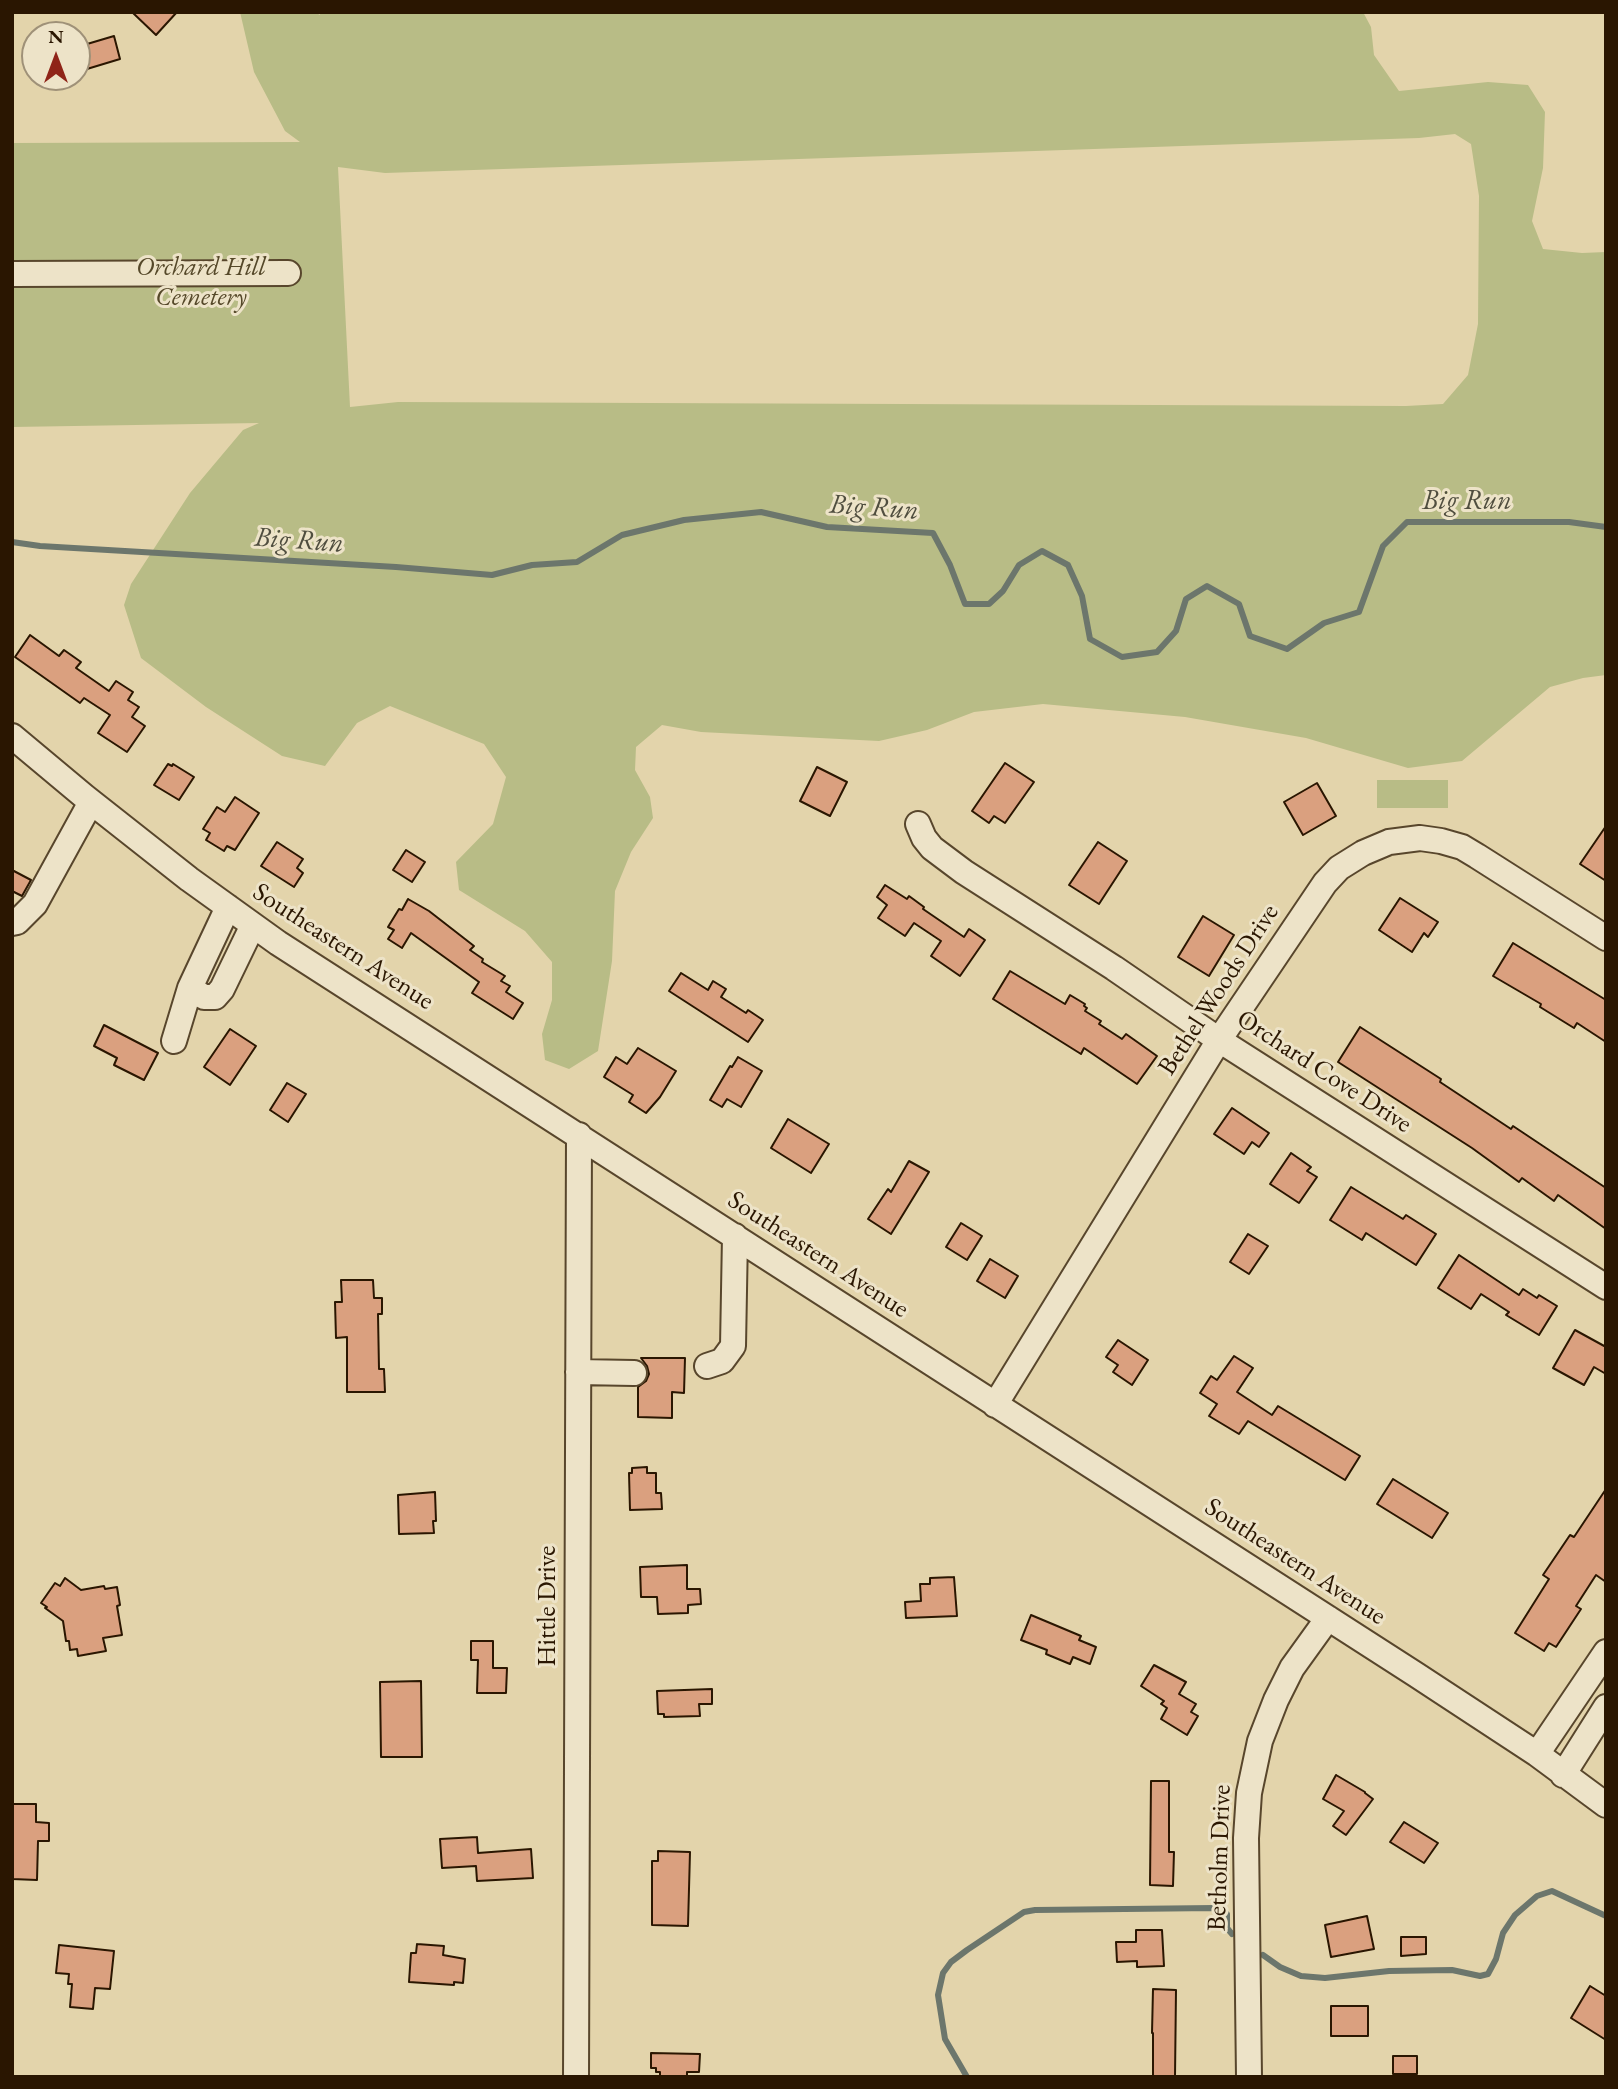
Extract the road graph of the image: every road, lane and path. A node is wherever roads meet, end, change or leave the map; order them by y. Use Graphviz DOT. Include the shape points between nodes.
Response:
graph roads {
  1 [pos="288,273"];
  2 [pos="12,274"];
  3 [pos="12,736"];
  4 [pos="91,802"];
  5 [pos="918,824"];
  6 [pos="228,907"];
  7 [pos="12,923"];
  8 [pos="253,925"];
  9 [pos="1606,938"];
  10 [pos="190,988"];
  11 [pos="1219,1040"];
  12 [pos="174,1041"];
  13 [pos="579,1135"];
  14 [pos="735,1236"];
  15 [pos="1606,1287"];
  16 [pos="707,1366"];
  17 [pos="578,1372"];
  18 [pos="634,1373"];
  19 [pos="995,1405"];
  20 [pos="1328,1618"];
  21 [pos="1606,1652"];
  22 [pos="1606,1707"];
  23 [pos="1537,1754"];
  24 [pos="1563,1775"];
  25 [pos="1606,1805"];
  26 [pos="576,2077"];
  27 [pos="1250,2077"];
  1 -- 2 [label="street"];
  3 -- 4 [label="street, Southeastern Avenue"];
  4 -- 6 [label="street, Southeastern Avenue"];
  4 -- 7 [label="street" via="35,904"];
  5 -- 11 [label="street, Orchard Cove Drive" via="932,848 964,872"];
  6 -- 8 [label="street, Southeastern Avenue"];
  6 -- 10 [label="street"];
  8 -- 10 [label="street" via="215,997 204,997"];
  8 -- 13 [label="street, Southeastern Avenue"];
  9 -- 11 [label="street, Bethel Woods Drive" via="1462,847 1420,838 1389,842 1349,861 1325,883"];
  10 -- 12 [label="street"];
  11 -- 15 [label="street, Orchard Cove Drive"];
  11 -- 19 [label="street, Bethel Woods Drive"];
  13 -- 14 [label="street, Southeastern Avenue"];
  13 -- 17 [label="street, Hittle Drive"];
  14 -- 16 [label="street" via="733,1346 722,1361"];
  14 -- 19 [label="street, Southeastern Avenue"];
  17 -- 18 [label="street"];
  17 -- 26 [label="street, Hittle Drive"];
  19 -- 20 [label="street, Southeastern Avenue"];
  20 -- 23 [label="street, Southeastern Avenue"];
  20 -- 27 [label="street, Betholm Drive" via="1292,1668 1276,1700 1260,1741 1249,1793"];
  21 -- 23 [label="street"];
  22 -- 24 [label="street"];
  23 -- 24 [label="street, Southeastern Avenue"];
  24 -- 25 [label="street, Southeastern Avenue"];
}
